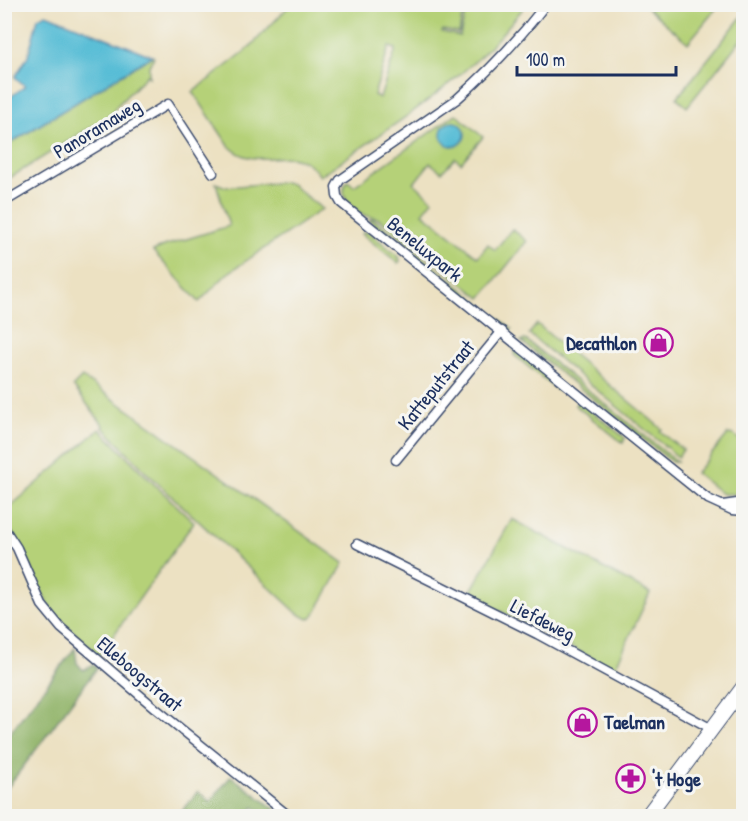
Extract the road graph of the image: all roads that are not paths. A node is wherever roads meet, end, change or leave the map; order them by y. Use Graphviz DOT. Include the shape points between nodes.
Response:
graph roads {
  1 [pos="546,4"];
  2 [pos="213,172"];
  3 [pos="4,202"];
  4 [pos="502,331"];
  5 [pos="396,460"];
  6 [pos="744,502"];
  7 [pos="722,505"];
  8 [pos="744,511"];
  9 [pos="4,528"];
  10 [pos="357,544"];
  11 [pos="744,686"];
  12 [pos="712,729"];
  13 [pos="289,816"];
  14 [pos="647,816"];
  1 -- 4 [label="street, Beneluxpark" via="508,51 457,99 340,180 336,187 341,203"];
  2 -- 3 [label="street, Panoramaweg" via="168,104"];
  4 -- 5 [label="street, Katteputstraat"];
  4 -- 7 [label="street, Beneluxpark" via="708,499"];
  6 -- 7 [label="street"];
  7 -- 8 [label="street, Beneluxpark"];
  9 -- 13 [label="street, Elleboogstraat" via="42,604 61,628"];
  10 -- 12 [label="street, Liefdeweg" via="537,634"];
  11 -- 12 [label="main road"];
  12 -- 14 [label="main road"];
}
